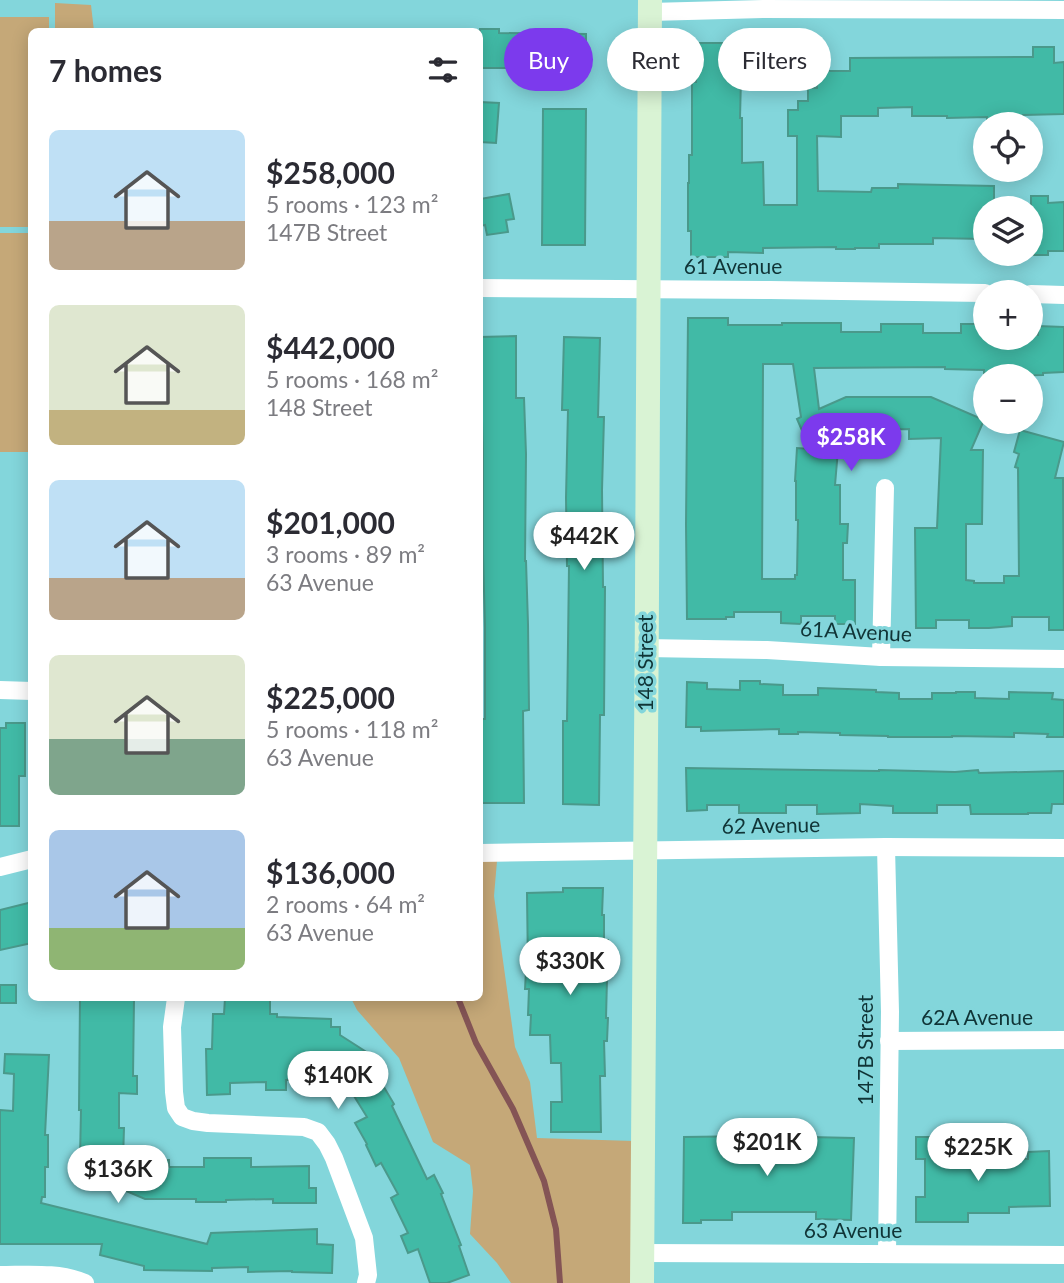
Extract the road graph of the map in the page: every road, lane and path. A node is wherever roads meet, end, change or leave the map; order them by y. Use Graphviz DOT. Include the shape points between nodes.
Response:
graph roads {
  1 [pos="650,6"];
  2 [pos="1064,10"];
  3 [pos="483,288"];
  4 [pos="648,289"];
  5 [pos="973,293"];
  6 [pos="1043,294"];
  7 [pos="1064,295"];
  8 [pos="885,488"];
  9 [pos="646,648"];
  10 [pos="881,657"];
  11 [pos="1064,659"];
  12 [pos="0,690"];
  13 [pos="28,691"];
  14 [pos="886,847"];
  15 [pos="1064,848"];
  16 [pos="646,851"];
  17 [pos="483,853"];
  18 [pos="28,860"];
  19 [pos="0,866"];
  20 [pos="176,1001"];
  21 [pos="1064,1040"];
  22 [pos="889,1041"];
  23 [pos="642,1253"];
  24 [pos="887,1253"];
  25 [pos="1064,1255"];
  26 [pos="0,1275"];
  27 [pos="85,1283"];
  28 [pos="366,1283"];
  29 [pos="642,1283"];
  1 -- 2 [label="street"];
  1 -- 4 [label="main road, 148 Street"];
  3 -- 4 [label="street, 61 Avenue"];
  4 -- 5 [label="street, 61 Avenue"];
  4 -- 9 [label="main road, 148 Street"];
  6 -- 7 [label="street"];
  8 -- 10 [label="street"];
  9 -- 10 [label="street, 61A Avenue"];
  9 -- 16 [label="main road, 148 Street"];
  10 -- 11 [label="street, 61A Avenue"];
  12 -- 13 [label="street"];
  14 -- 15 [label="street, 62 Avenue"];
  14 -- 16 [label="street, 62 Avenue"];
  14 -- 22 [label="street, 147B Street"];
  16 -- 17 [label="street, 62 Avenue"];
  16 -- 23 [label="main road, 148 Street"];
  18 -- 19 [label="street"];
  20 -- 28 [label="street" via="174,1091 182,1117 318,1132 334,1158 365,1238"];
  21 -- 22 [label="street, 62A Avenue"];
  22 -- 24 [label="street, 147B Street"];
  23 -- 24 [label="street, 63 Avenue"];
  23 -- 29 [label="main road, 148 Street"];
  24 -- 25 [label="street, 63 Avenue"];
  26 -- 27 [label="street" via="54,1275"];
}
